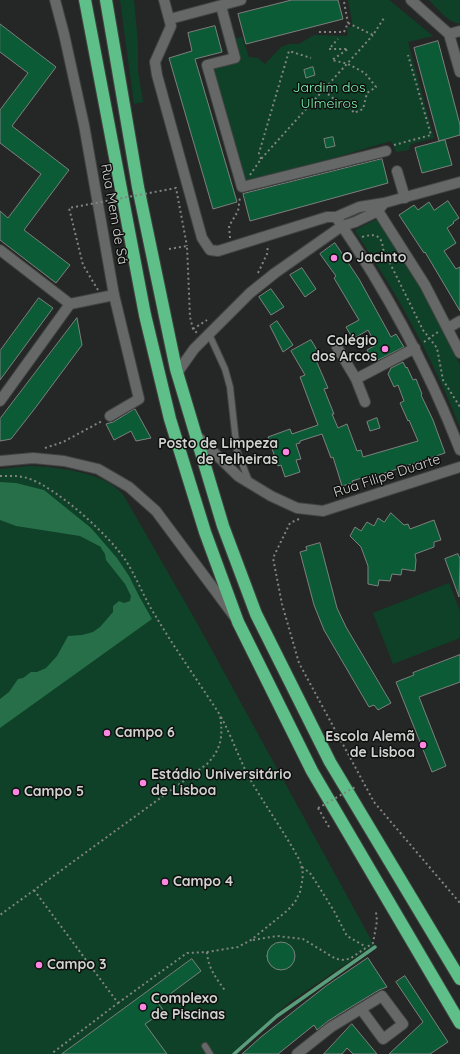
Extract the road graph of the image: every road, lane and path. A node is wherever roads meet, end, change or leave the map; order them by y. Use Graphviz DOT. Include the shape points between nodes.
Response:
graph roads {
  1 [pos="55,0"];
  2 [pos="84,0"];
  3 [pos="106,0"];
  4 [pos="112,0"];
  5 [pos="164,0"];
  6 [pos="240,0"];
  7 [pos="411,0"];
  8 [pos="344,2"];
  9 [pos="221,6"];
  10 [pos="384,18"];
  11 [pos="170,19"];
  12 [pos="348,23"];
  13 [pos="460,31"];
  14 [pos="319,32"];
  15 [pos="449,34"];
  16 [pos="373,35"];
  17 [pos="338,39"];
  18 [pos="408,55"];
  19 [pos="311,58"];
  20 [pos="348,64"];
  21 [pos="460,72"];
  22 [pos="324,90"];
  23 [pos="124,104"];
  24 [pos="388,149"];
  25 [pos="261,159"];
  26 [pos="397,171"];
  27 [pos="460,182"];
  28 [pos="242,187"];
  29 [pos="405,198"];
  30 [pos="381,207"];
  31 [pos="336,217"];
  32 [pos="342,226"];
  33 [pos="352,242"];
  34 [pos="187,246"];
  35 [pos="230,247"];
  36 [pos="169,249"];
  37 [pos="0,250"];
  38 [pos="99,294"];
  39 [pos="114,295"];
  40 [pos="70,304"];
  41 [pos="460,321"];
  42 [pos="446,328"];
  43 [pos="192,329"];
  44 [pos="209,334"];
  45 [pos="430,338"];
  46 [pos="418,346"];
  47 [pos="337,347"];
  48 [pos="460,353"];
  49 [pos="177,373"];
  50 [pos="356,379"];
  51 [pos="0,401"];
  52 [pos="365,402"];
  53 [pos="460,408"];
  54 [pos="107,418"];
  55 [pos="194,434"];
  56 [pos="43,449"];
  57 [pos="460,450"];
  58 [pos="0,461"];
  59 [pos="460,467"];
  60 [pos="0,476"];
  61 [pos="250,483"];
  62 [pos="303,518"];
  63 [pos="238,622"];
  64 [pos="220,715"];
  65 [pos="355,787"];
  66 [pos="374,802"];
  67 [pos="370,805"];
  68 [pos="328,827"];
  69 [pos="302,867"];
  70 [pos="34,890"];
  71 [pos="460,903"];
  72 [pos="376,912"];
  73 [pos="0,915"];
  74 [pos="251,940"];
  75 [pos="366,947"];
  76 [pos="207,952"];
  77 [pos="460,979"];
  78 [pos="226,992"];
  79 [pos="118,1003"];
  80 [pos="360,1009"];
  81 [pos="460,1023"];
  82 [pos="205,1046"];
  83 [pos="51,1054"];
  84 [pos="210,1054"];
  85 [pos="297,1054"];
  1 -- 39 [label="street, Rua Mem de Sá" via="84,125"];
  2 -- 63 [label="highway" via="144,307 170,419 205,532"];
  3 -- 23 [label="highway"];
  4 -- 23 [label="highway"];
  5 -- 11 [label="street"];
  6 -- 9 [label="street"];
  7 -- 15 [label="street"];
  8 -- 12 [label="path"];
  9 -- 11 [label="street"];
  9 -- 28 [label="street" via="235,58 207,65"];
  10 -- 16 [label="path"];
  11 -- 35 [label="street" via="171,26 155,62 157,75 202,238 210,250 218,251"];
  12 -- 14 [label="path" via="344,32"];
  12 -- 16 [label="path"];
  13 -- 15 [label="street"];
  15 -- 21 [label="street"];
  16 -- 20 [label="path"];
  17 -- 20 [label="path" via="328,50 348,49 332,60"];
  18 -- 24 [label="path" via="431,135"];
  19 -- 25 [label="path" via="289,51 259,153"];
  20 -- 22 [label="path"];
  20 -- 22 [label="path" via="365,73 376,87 367,93 363,109 354,112 350,106 338,102"];
  22 -- 25 [label="path"];
  23 -- 49 [label="highway" via="138,187"];
  24 -- 28 [label="street"];
  25 -- 28 [label="path"];
  26 -- 29 [label="street"];
  27 -- 29 [label="street"];
  28 -- 35 [label="path" via="238,211 229,226"];
  29 -- 30 [label="street"];
  30 -- 31 [label="street" via="359,207"];
  30 -- 32 [label="street" via="355,222"];
  30 -- 42 [label="street"];
  31 -- 32 [label="street"];
  31 -- 35 [label="street" via="326,217"];
  32 -- 33 [label="street"];
  32 -- 44 [label="street" via="250,293"];
  33 -- 45 [label="path" via="370,234 379,237 423,330"];
  33 -- 46 [label="street"];
  34 -- 36 [label="path"];
  34 -- 38 [label="path, bridge" via="176,188 69,208 83,265"];
  34 -- 43 [label="path"];
  37 -- 40 [label="street"];
  38 -- 39 [label="street"];
  38 -- 40 [label="street"];
  39 -- 54 [label="street, Rua Mem de Sá" via="139,399"];
  40 -- 51 [label="street"];
  41 -- 42 [label="street"];
  42 -- 45 [label="path"];
  42 -- 48 [label="street"];
  44 -- 49 [label="street" via="194,348"];
  44 -- 61 [label="lane" via="230,387 237,451"];
  45 -- 46 [label="path"];
  45 -- 53 [label="path" via="437,348 443,380"];
  46 -- 50 [label="street"];
  46 -- 57 [label="street"];
  47 -- 50 [label="street"];
  49 -- 55 [label="highway"];
  50 -- 52 [label="street"];
  54 -- 56 [label="path" via="63,442"];
  55 -- 61 [label="street, Rua Filipe Duarte" via="238,476"];
  55 -- 77 [label="highway" via="223,526 256,614 330,762"];
  58 -- 63 [label="street" via="33,458 64,461 98,468 129,487 156,511"];
  59 -- 61 [label="street, Rua Filipe Duarte" via="323,511 297,508"];
  60 -- 64 [label="path" via="29,478 48,486 109,540 126,561 154,614"];
  62 -- 66 [label="path" via="290,523 273,558 282,604 299,663"];
  63 -- 81 [label="highway" via="312,771"];
  64 -- 69 [label="path" via="250,779"];
  64 -- 70 [label="path" via="222,730 219,746 207,764"];
  65 -- 68 [label="path, bridge" via="318,808"];
  66 -- 67 [label="path"];
  66 -- 71 [label="path"];
  69 -- 74 [label="path" via="300,892 295,902"];
  69 -- 75 [label="path" via="314,879 347,936"];
  70 -- 73 [label="path"];
  70 -- 79 [label="path"];
  72 -- 75 [label="path" via="373,943"];
  74 -- 75 [label="path" via="276,936 303,939 336,959 345,960"];
  74 -- 76 [label="path" via="238,947"];
  76 -- 78 [label="path" via="213,974"];
  76 -- 79 [label="path" via="187,953"];
  79 -- 83 [label="path"];
  80 -- 85 [label="street" via="331,1027"];
  82 -- 84 [label="lane"];
}
